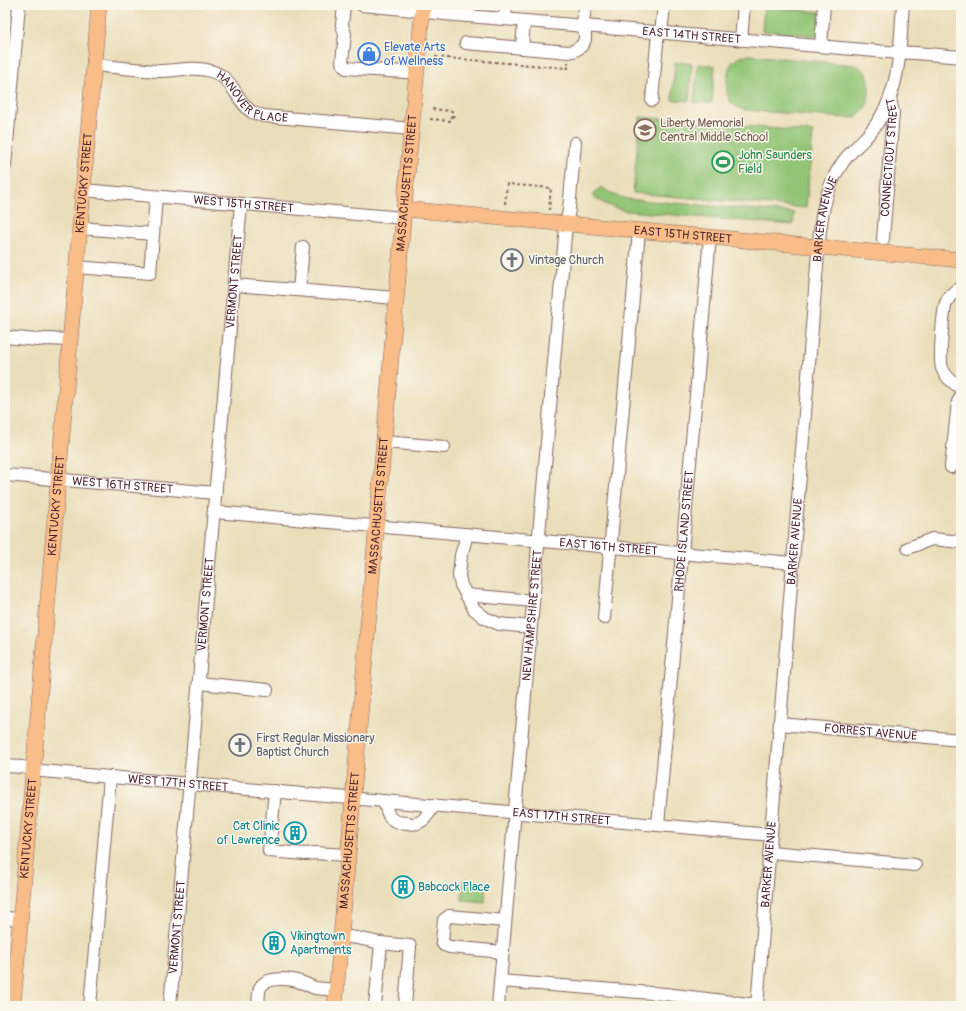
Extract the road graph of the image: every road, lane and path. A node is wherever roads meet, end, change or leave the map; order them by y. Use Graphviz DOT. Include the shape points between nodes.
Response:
graph roads {
  1 [pos="19,5"];
  2 [pos="99,5"];
  3 [pos="344,5"];
  4 [pos="362,5"];
  5 [pos="506,5"];
  6 [pos="585,5"];
  7 [pos="664,5"];
  8 [pos="744,5"];
  9 [pos="824,5"];
  10 [pos="903,5"];
  11 [pos="423,8"];
  12 [pos="505,19"];
  13 [pos="524,21"];
  14 [pos="583,26"];
  15 [pos="659,33"];
  16 [pos="741,40"];
  17 [pos="466,43"];
  18 [pos="820,46"];
  19 [pos="522,48"];
  20 [pos="899,53"];
  21 [pos="961,57"];
  22 [pos="94,65"];
  23 [pos="417,73"];
  24 [pos="890,98"];
  25 [pos="652,100"];
  26 [pos="431,109"];
  27 [pos="452,116"];
  28 [pos="456,116"];
  29 [pos="430,119"];
  30 [pos="412,129"];
  31 [pos="575,143"];
  32 [pos="5,166"];
  33 [pos="83,190"];
  34 [pos="156,197"];
  35 [pos="241,204"];
  36 [pos="505,204"];
  37 [pos="404,214"];
  38 [pos="549,214"];
  39 [pos="566,224"];
  40 [pos="80,228"];
  41 [pos="639,230"];
  42 [pos="153,234"];
  43 [pos="710,237"];
  44 [pos="883,239"];
  45 [pos="819,246"];
  46 [pos="303,248"];
  47 [pos="961,252"];
  48 [pos="961,260"];
  49 [pos="76,266"];
  50 [pos="234,285"];
  51 [pos="961,288"];
  52 [pos="299,290"];
  53 [pos="396,298"];
  54 [pos="5,337"];
  55 [pos="70,340"];
  56 [pos="961,388"];
  57 [pos="961,395"];
  58 [pos="384,442"];
  59 [pos="444,447"];
  60 [pos="951,467"];
  61 [pos="5,475"];
  62 [pos="58,480"];
  63 [pos="216,493"];
  64 [pos="215,512"];
  65 [pos="376,525"];
  66 [pos="466,534"];
  67 [pos="538,540"];
  68 [pos="961,542"];
  69 [pos="610,547"];
  70 [pos="908,548"];
  71 [pos="682,553"];
  72 [pos="793,563"];
  73 [pos="466,595"];
  74 [pos="533,601"];
  75 [pos="604,618"];
  76 [pos="531,627"];
  77 [pos="199,683"];
  78 [pos="267,690"];
  79 [pos="780,724"];
  80 [pos="961,740"];
  81 [pos="5,766"];
  82 [pos="33,770"];
  83 [pos="110,777"];
  84 [pos="190,784"];
  85 [pos="274,791"];
  86 [pos="352,798"];
  87 [pos="384,801"];
  88 [pos="434,805"];
  89 [pos="514,812"];
  90 [pos="658,825"];
  91 [pos="771,835"];
  92 [pos="770,852"];
  93 [pos="348,855"];
  94 [pos="915,865"];
  95 [pos="12,918"];
  96 [pos="505,920"];
  97 [pos="340,936"];
  98 [pos="381,943"];
  99 [pos="503,952"];
  100 [pos="10,968"];
  101 [pos="500,981"];
  102 [pos="336,990"];
  103 [pos="757,1005"];
  104 [pos="12,1006"];
  105 [pos="90,1006"];
  106 [pos="170,1006"];
  107 [pos="258,1006"];
  108 [pos="335,1006"];
  109 [pos="375,1006"];
  110 [pos="405,1006"];
  111 [pos="498,1006"];
  1 -- 32 [label="street"];
  2 -- 22 [label="main road, KENTUCKY STREET"];
  3 -- 23 [label="street" via="342,25 345,34 342,62 346,68"];
  4 -- 11 [label="street, EAST 14TH STREET"];
  5 -- 12 [label="street"];
  6 -- 14 [label="street"];
  7 -- 15 [label="street"];
  8 -- 16 [label="street"];
  9 -- 18 [label="street"];
  10 -- 20 [label="street, CONNECTICUT STREET"];
  11 -- 12 [label="street, EAST 14TH STREET" via="444,14"];
  11 -- 23 [label="main road, MASSACHUSETTS STREET"];
  12 -- 13 [label="street, EAST 14TH STREET"];
  13 -- 14 [label="street, EAST 14TH STREET"];
  13 -- 19 [label="street"];
  14 -- 15 [label="street, EAST 14TH STREET"];
  14 -- 19 [label="street" via="584,44 575,51"];
  15 -- 16 [label="street, EAST 14TH STREET"];
  15 -- 25 [label="street"];
  16 -- 18 [label="street, EAST 14TH STREET"];
  17 -- 19 [label="street"];
  18 -- 20 [label="street, EAST 14TH STREET"];
  20 -- 21 [label="street, EAST 14TH STREET"];
  20 -- 24 [label="street, CONNECTICUT STREET"];
  22 -- 30 [label="street, HANOVER PLACE" via="160,71 211,71 226,79 246,107 257,114"];
  22 -- 33 [label="main road, KENTUCKY STREET"];
  23 -- 30 [label="main road, MASSACHUSETTS STREET"];
  24 -- 44 [label="street, CONNECTICUT STREET" via="893,114"];
  24 -- 45 [label="street, BARKER AVENUE" via="881,117 843,162 831,185 823,208"];
  26 -- 27 [label="path" via="452,111"];
  27 -- 28 [label="path"];
  27 -- 29 [label="path" via="451,121"];
  30 -- 37 [label="main road, MASSACHUSETTS STREET"];
  31 -- 39 [label="street, NEW HAMPSHIRE STREET"];
  33 -- 34 [label="street, WEST 15TH STREET"];
  33 -- 40 [label="main road, KENTUCKY STREET"];
  34 -- 35 [label="street, WEST 15TH STREET"];
  34 -- 42 [label="street"];
  35 -- 37 [label="street, WEST 15TH STREET"];
  35 -- 50 [label="street, VERMONT STREET"];
  36 -- 38 [label="path" via="507,184 551,188"];
  37 -- 39 [label="main road, EAST 15TH STREET"];
  37 -- 53 [label="main road, MASSACHUSETTS STREET"];
  39 -- 41 [label="main road, EAST 15TH STREET"];
  39 -- 67 [label="street, NEW HAMPSHIRE STREET"];
  40 -- 42 [label="street"];
  40 -- 49 [label="main road, KENTUCKY STREET"];
  41 -- 43 [label="main road, EAST 15TH STREET"];
  41 -- 69 [label="street"];
  42 -- 49 [label="street" via="150,273"];
  43 -- 45 [label="main road, EAST 15TH STREET"];
  43 -- 71 [label="street, RHODE ISLAND STREET"];
  45 -- 48 [label="main road, EAST 15TH STREET"];
  45 -- 72 [label="street, BARKER AVENUE"];
  46 -- 52 [label="street"];
  47 -- 48 [label="street"];
  49 -- 55 [label="main road, KENTUCKY STREET"];
  50 -- 52 [label="street"];
  50 -- 63 [label="street, VERMONT STREET"];
  51 -- 56 [label="street" via="955,290 946,303 941,360 946,376"];
  52 -- 53 [label="street"];
  53 -- 58 [label="main road, MASSACHUSETTS STREET"];
  54 -- 55 [label="street"];
  55 -- 62 [label="main road, KENTUCKY STREET"];
  57 -- 60 [label="street" via="958,402"];
  58 -- 59 [label="street"];
  58 -- 65 [label="main road, MASSACHUSETTS STREET"];
  61 -- 62 [label="street, WEST 16TH STREET"];
  62 -- 63 [label="street, WEST 16TH STREET"];
  62 -- 82 [label="main road, KENTUCKY STREET"];
  63 -- 64 [label="street, VERMONT STREET"];
  64 -- 65 [label="street"];
  64 -- 77 [label="street, VERMONT STREET"];
  65 -- 66 [label="street, EAST 16TH STREET"];
  65 -- 86 [label="main road, MASSACHUSETTS STREET"];
  66 -- 67 [label="street, EAST 16TH STREET"];
  66 -- 73 [label="street" via="459,576"];
  67 -- 69 [label="street, EAST 16TH STREET"];
  67 -- 74 [label="street, NEW HAMPSHIRE STREET"];
  68 -- 70 [label="street" via="932,539"];
  69 -- 71 [label="street, EAST 16TH STREET"];
  69 -- 75 [label="street"];
  71 -- 72 [label="street, EAST 16TH STREET"];
  71 -- 90 [label="street, RHODE ISLAND STREET"];
  72 -- 79 [label="street, BARKER AVENUE"];
  73 -- 74 [label="street"];
  73 -- 76 [label="street" via="474,610 485,618 499,624"];
  74 -- 76 [label="street, NEW HAMPSHIRE STREET"];
  76 -- 89 [label="street, NEW HAMPSHIRE STREET"];
  77 -- 78 [label="street"];
  77 -- 84 [label="street, VERMONT STREET"];
  79 -- 80 [label="street, FORREST AVENUE"];
  79 -- 91 [label="street, BARKER AVENUE"];
  81 -- 82 [label="street, WEST 17TH STREET"];
  82 -- 83 [label="street, WEST 17TH STREET"];
  82 -- 95 [label="main road, KENTUCKY STREET"];
  83 -- 84 [label="street, WEST 17TH STREET"];
  83 -- 105 [label="street"];
  84 -- 85 [label="street, WEST 17TH STREET"];
  84 -- 106 [label="street, VERMONT STREET"];
  85 -- 86 [label="street, WEST 17TH STREET"];
  85 -- 93 [label="street" via="270,851"];
  86 -- 87 [label="street, EAST 17TH STREET"];
  86 -- 93 [label="main road, MASSACHUSETTS STREET"];
  87 -- 88 [label="street, EAST 17TH STREET"];
  87 -- 88 [label="street" via="390,819 415,824 425,818"];
  88 -- 89 [label="street, EAST 17TH STREET"];
  89 -- 90 [label="street, EAST 17TH STREET"];
  89 -- 96 [label="street, NEW HAMPSHIRE STREET"];
  90 -- 91 [label="street, EAST 17TH STREET"];
  91 -- 92 [label="street, BARKER AVENUE"];
  92 -- 94 [label="street"];
  92 -- 103 [label="street, BARKER AVENUE"];
  93 -- 97 [label="main road, MASSACHUSETTS STREET"];
  95 -- 100 [label="main road, KENTUCKY STREET"];
  96 -- 99 [label="street, NEW HAMPSHIRE STREET"];
  96 -- 99 [label="street" via="449,916 444,920 442,942 450,947"];
  97 -- 98 [label="street"];
  97 -- 102 [label="main road, MASSACHUSETTS STREET"];
  98 -- 109 [label="street"];
  98 -- 110 [label="street" via="410,946"];
  99 -- 101 [label="street, NEW HAMPSHIRE STREET"];
  100 -- 104 [label="main road, KENTUCKY STREET"];
  101 -- 103 [label="street" via="665,994"];
  101 -- 111 [label="street, NEW HAMPSHIRE STREET"];
  102 -- 107 [label="street" via="313,988 294,980 268,980 260,988"];
  102 -- 108 [label="main road, MASSACHUSETTS STREET"];
}
